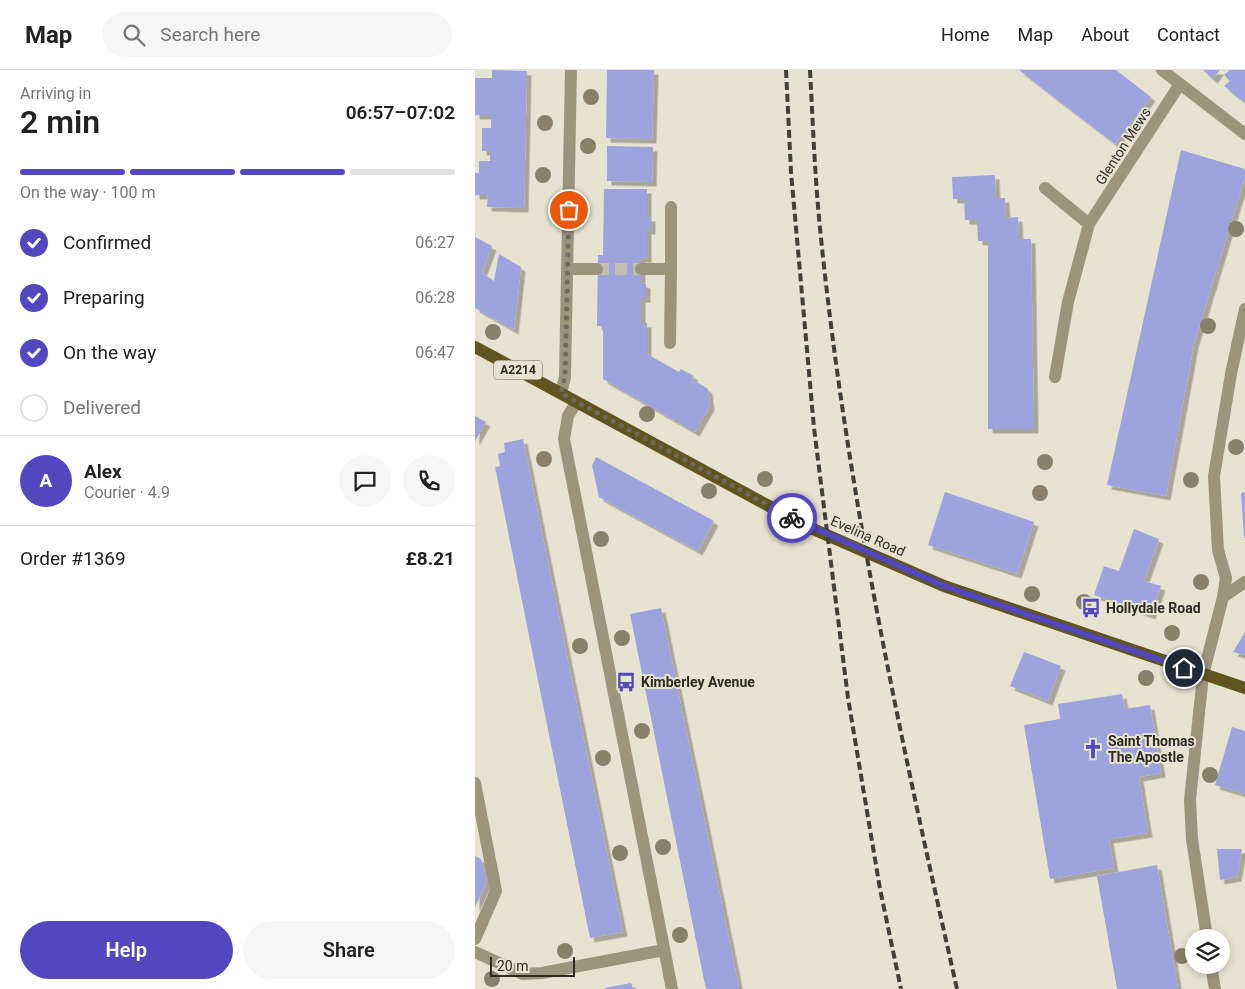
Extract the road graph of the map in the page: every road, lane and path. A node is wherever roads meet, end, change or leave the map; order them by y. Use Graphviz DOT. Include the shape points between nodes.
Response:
graph roads {
  1 [pos="571,70"];
  2 [pos="1162,70"];
  3 [pos="1180,84"];
  4 [pos="1245,134"];
  5 [pos="1045,188"];
  6 [pos="671,208"];
  7 [pos="1089,224"];
  8 [pos="567,269"];
  9 [pos="597,269"];
  10 [pos="641,269"];
  11 [pos="671,269"];
  12 [pos="1245,309"];
  13 [pos="670,343"];
  14 [pos="475,347"];
  15 [pos="1055,377"];
  16 [pos="561,393"];
  17 [pos="577,403"];
  18 [pos="1245,582"];
  19 [pos="1223,597"];
  20 [pos="1203,675"];
  21 [pos="1245,688"];
  22 [pos="475,783"];
  23 [pos="1206,929"];
  24 [pos="475,939"];
  25 [pos="664,950"];
  26 [pos="475,952"];
  27 [pos="1212,974"];
  28 [pos="672,989"];
  29 [pos="1215,989"];
  1 -- 8 [label="street"];
  2 -- 3 [label="street"];
  3 -- 4 [label="street"];
  3 -- 7 [label="street, Glenton Mews"];
  5 -- 7 [label="street"];
  6 -- 11 [label="street"];
  7 -- 15 [label="street, Glenton Mews" via="1068,302"];
  8 -- 9 [label="street"];
  8 -- 16 [label="street" via="565,376"];
  10 -- 11 [label="street"];
  11 -- 13 [label="street"];
  12 -- 19 [label="street" via="1214,476 1218,550 1226,578"];
  14 -- 16 [label="main road, Evelina Road / A2214"];
  16 -- 17 [label="main road, Evelina Road / A2214"];
  17 -- 20 [label="main road, Evelina Road / A2214" via="807,526 944,586"];
  17 -- 25 [label="street" via="568,416 564,439"];
  18 -- 19 [label="street"];
  19 -- 20 [label="street"];
  20 -- 21 [label="main road, Evelina Road / A2214"];
  20 -- 23 [label="street" via="1190,800 1191,839"];
  22 -- 24 [label="street" via="496,891"];
  25 -- 26 [label="street" via="523,974"];
  25 -- 28 [label="street"];
  27 -- 29 [label="street"];
}
